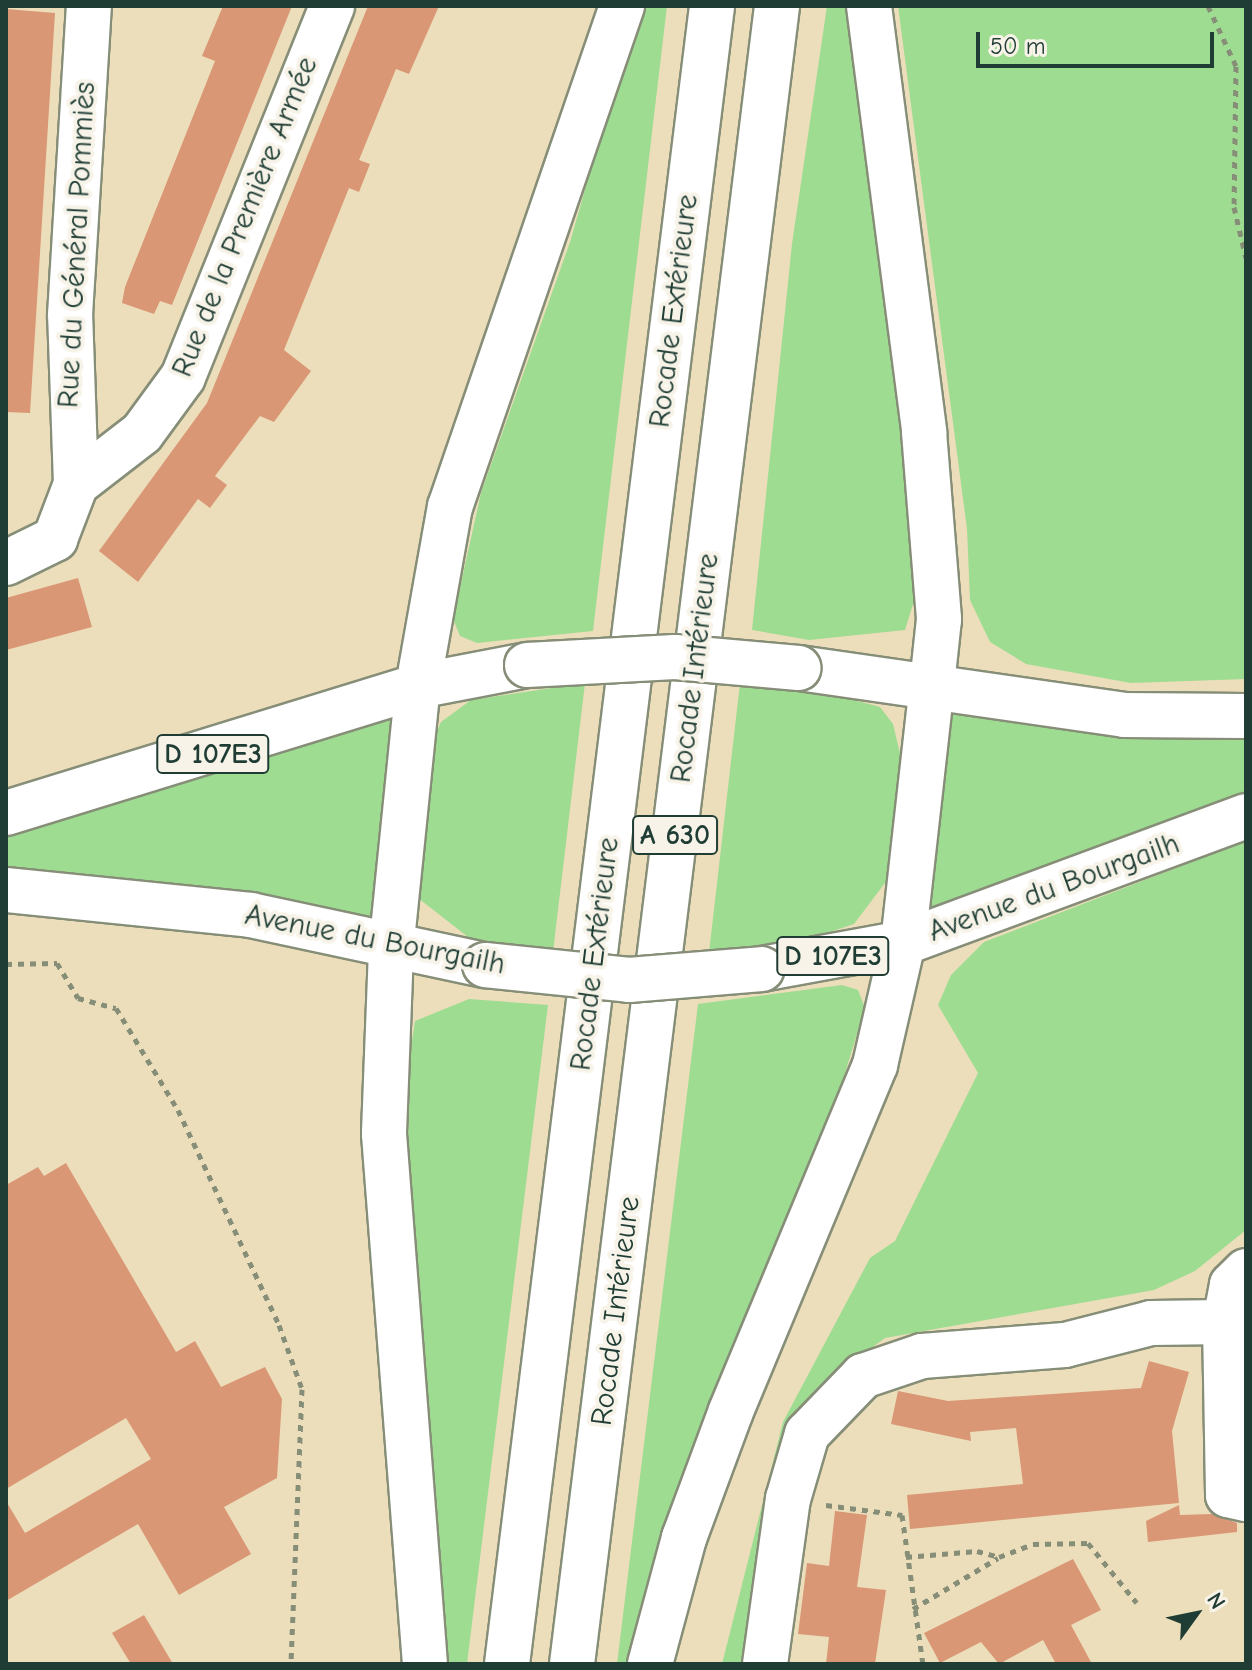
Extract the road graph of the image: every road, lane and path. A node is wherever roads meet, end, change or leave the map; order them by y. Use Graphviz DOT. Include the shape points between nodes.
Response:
graph roads {
  1 [pos="89,6"];
  2 [pos="332,6"];
  3 [pos="622,6"];
  4 [pos="712,6"];
  5 [pos="777,6"];
  6 [pos="869,6"];
  7 [pos="1208,6"];
  8 [pos="1246,258"];
  9 [pos="76,484"];
  10 [pos="6,563"];
  11 [pos="932,684"];
  12 [pos="418,686"];
  13 [pos="1246,716"];
  14 [pos="6,813"];
  15 [pos="1246,816"];
  16 [pos="6,890"];
  17 [pos="903,943"];
  18 [pos="391,950"];
  19 [pos="6,964"];
  20 [pos="1246,1271"];
  21 [pos="1225,1322"];
  22 [pos="788,1499"];
  23 [pos="1246,1499"];
  24 [pos="906,1557"];
  25 [pos="999,1557"];
  26 [pos="1137,1603"];
  27 [pos="913,1609"];
  28 [pos="291,1664"];
  29 [pos="425,1664"];
  30 [pos="507,1664"];
  31 [pos="572,1664"];
  32 [pos="650,1664"];
  33 [pos="765,1664"];
  34 [pos="923,1664"];
  1 -- 9 [label="main road, Rue du Général Pommiès" via="70,315"];
  2 -- 9 [label="main road, Rue de la Première Armée" via="183,377 142,433"];
  3 -- 12 [label="main road" via="450,507"];
  4 -- 30 [label="main road, Rocade Extérieure / A 630"];
  5 -- 31 [label="main road, Rocade Intérieure / A 630"];
  6 -- 11 [label="main road" via="924,432 939,619"];
  7 -- 8 [label="path" via="1236,66 1234,207"];
  9 -- 10 [label="main road" via="55,539"];
  11 -- 12 [label="main road, D 107E3, bridge" via="675,657 527,665"];
  11 -- 13 [label="main road, D 107E3" via="1124,715"];
  11 -- 17 [label="main road"];
  12 -- 14 [label="main road, D 107E3"];
  12 -- 18 [label="main road"];
  15 -- 17 [label="main road, Avenue du Bourgailh / D 107E3"];
  16 -- 18 [label="main road, Avenue du Bourgailh / D 107E3" via="251,915"];
  17 -- 18 [label="main road, Avenue du Bourgailh / D 107E3, bridge" via="762,969 629,980"];
  17 -- 32 [label="main road" via="875,1065 731,1411 684,1538"];
  18 -- 29 [label="main road" via="384,1134"];
  19 -- 28 [label="path" via="57,963 78,998 116,1008 178,1110 279,1325 302,1389"];
  20 -- 21 [label="main road" via="1232,1285"];
  21 -- 22 [label="main road" via="1151,1323 1065,1345 922,1356 863,1376 807,1434"];
  21 -- 23 [label="main road" via="1228,1495"];
  22 -- 24 [label="path" via="902,1515"];
  22 -- 33 [label="main road"];
  24 -- 25 [label="path" via="977,1551"];
  24 -- 27 [label="path"];
  25 -- 26 [label="path" via="1033,1544 1088,1543"];
  25 -- 27 [label="path"];
  27 -- 34 [label="path"];
}
